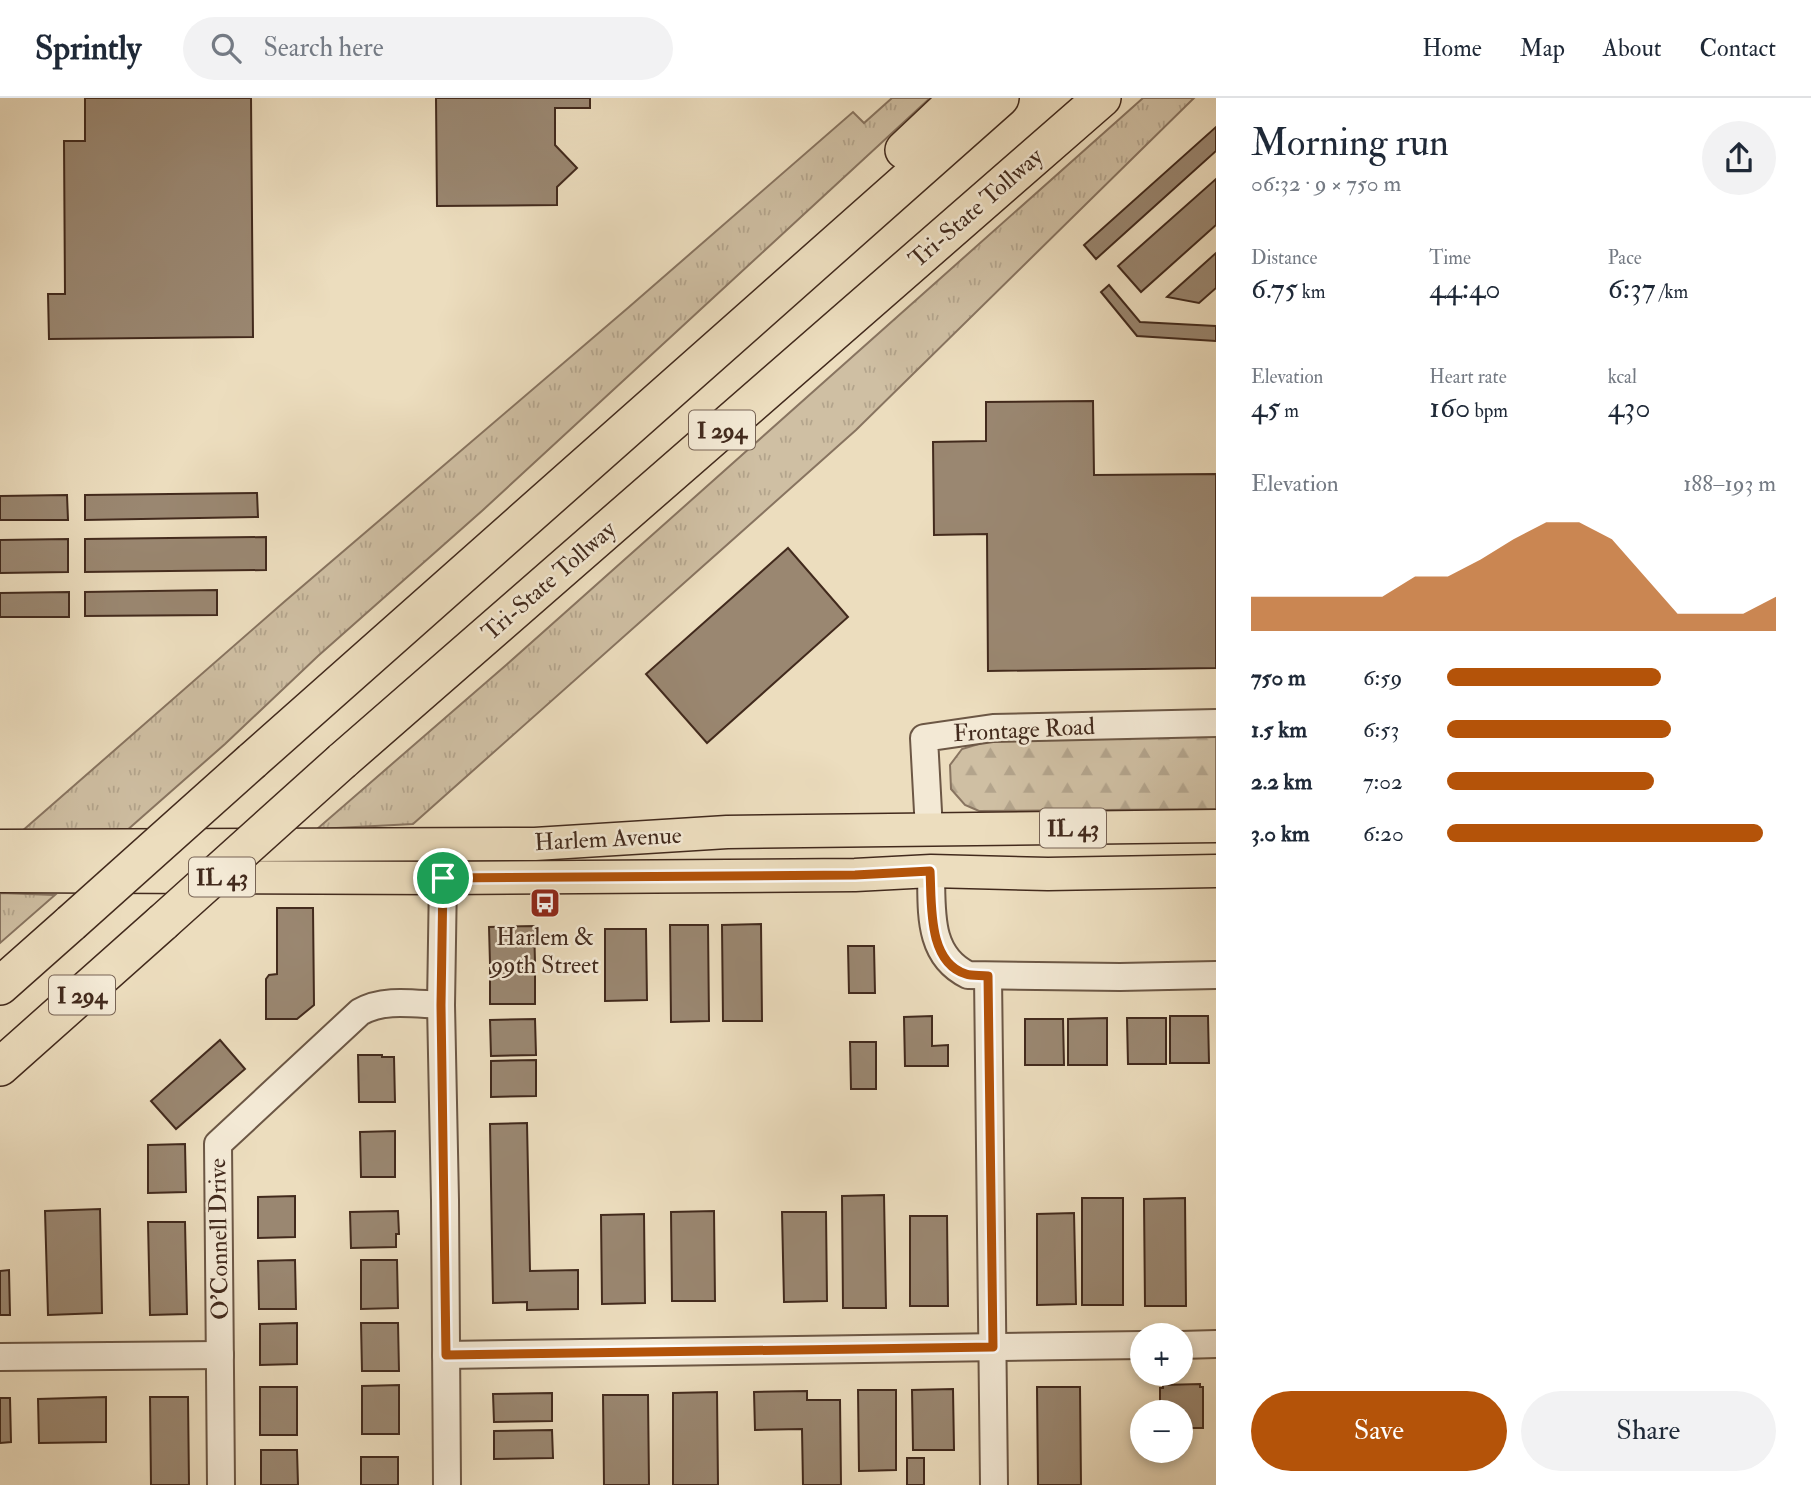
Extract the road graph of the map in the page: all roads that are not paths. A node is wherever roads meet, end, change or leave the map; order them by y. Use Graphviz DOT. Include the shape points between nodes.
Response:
graph roads {
  1 [pos="960,98"];
  2 [pos="1000,98"];
  3 [pos="1102,98"];
  4 [pos="759,310"];
  5 [pos="1216,723"];
  6 [pos="1216,826"];
  7 [pos="929,830"];
  8 [pos="0,846"];
  9 [pos="442,846"];
  10 [pos="930,871"];
  11 [pos="1216,871"];
  12 [pos="0,876"];
  13 [pos="443,878"];
  14 [pos="1216,975"];
  15 [pos="988,976"];
  16 [pos="0,986"];
  17 [pos="441,1005"];
  18 [pos="0,1067"];
  19 [pos="1216,1344"];
  20 [pos="1130,1345"];
  21 [pos="1193,1345"];
  22 [pos="993,1347"];
  23 [pos="220,1355"];
  24 [pos="446,1355"];
  25 [pos="0,1357"];
  26 [pos="221,1485"];
  27 [pos="447,1485"];
  28 [pos="993,1485"];
  1 -- 4 [label="highway" via="884,169"];
  2 -- 4 [label="highway, I 294"];
  3 -- 18 [label="highway, Tri-State Tollway / I 294, bridge" via="342,761"];
  4 -- 16 [label="highway, I 294, bridge"];
  5 -- 7 [label="street, Frontage Road" via="993,728 924,738"];
  6 -- 7 [label="main road, Harlem Avenue / IL 43"];
  7 -- 9 [label="main road, Harlem Avenue / IL 43" via="727,832"];
  8 -- 9 [label="main road, Harlem Avenue / IL 43"];
  9 -- 13 [label="main road"];
  10 -- 11 [label="main road, Harlem Avenue / IL 43"];
  10 -- 13 [label="main road, Harlem Avenue / IL 43"];
  10 -- 15 [label="street" via="933,928 944,956 968,975"];
  12 -- 13 [label="main road, Harlem Avenue / IL 43"];
  13 -- 17 [label="street"];
  14 -- 15 [label="street"];
  15 -- 22 [label="street"];
  17 -- 23 [label="street, O'Connell Drive" via="389,1003 360,1012 218,1144"];
  17 -- 24 [label="street"];
  19 -- 21 [label="street"];
  20 -- 22 [label="street"];
  22 -- 24 [label="street"];
  22 -- 28 [label="street"];
  23 -- 25 [label="street"];
  23 -- 26 [label="street, O'Connell Drive"];
  24 -- 27 [label="street"];
}
